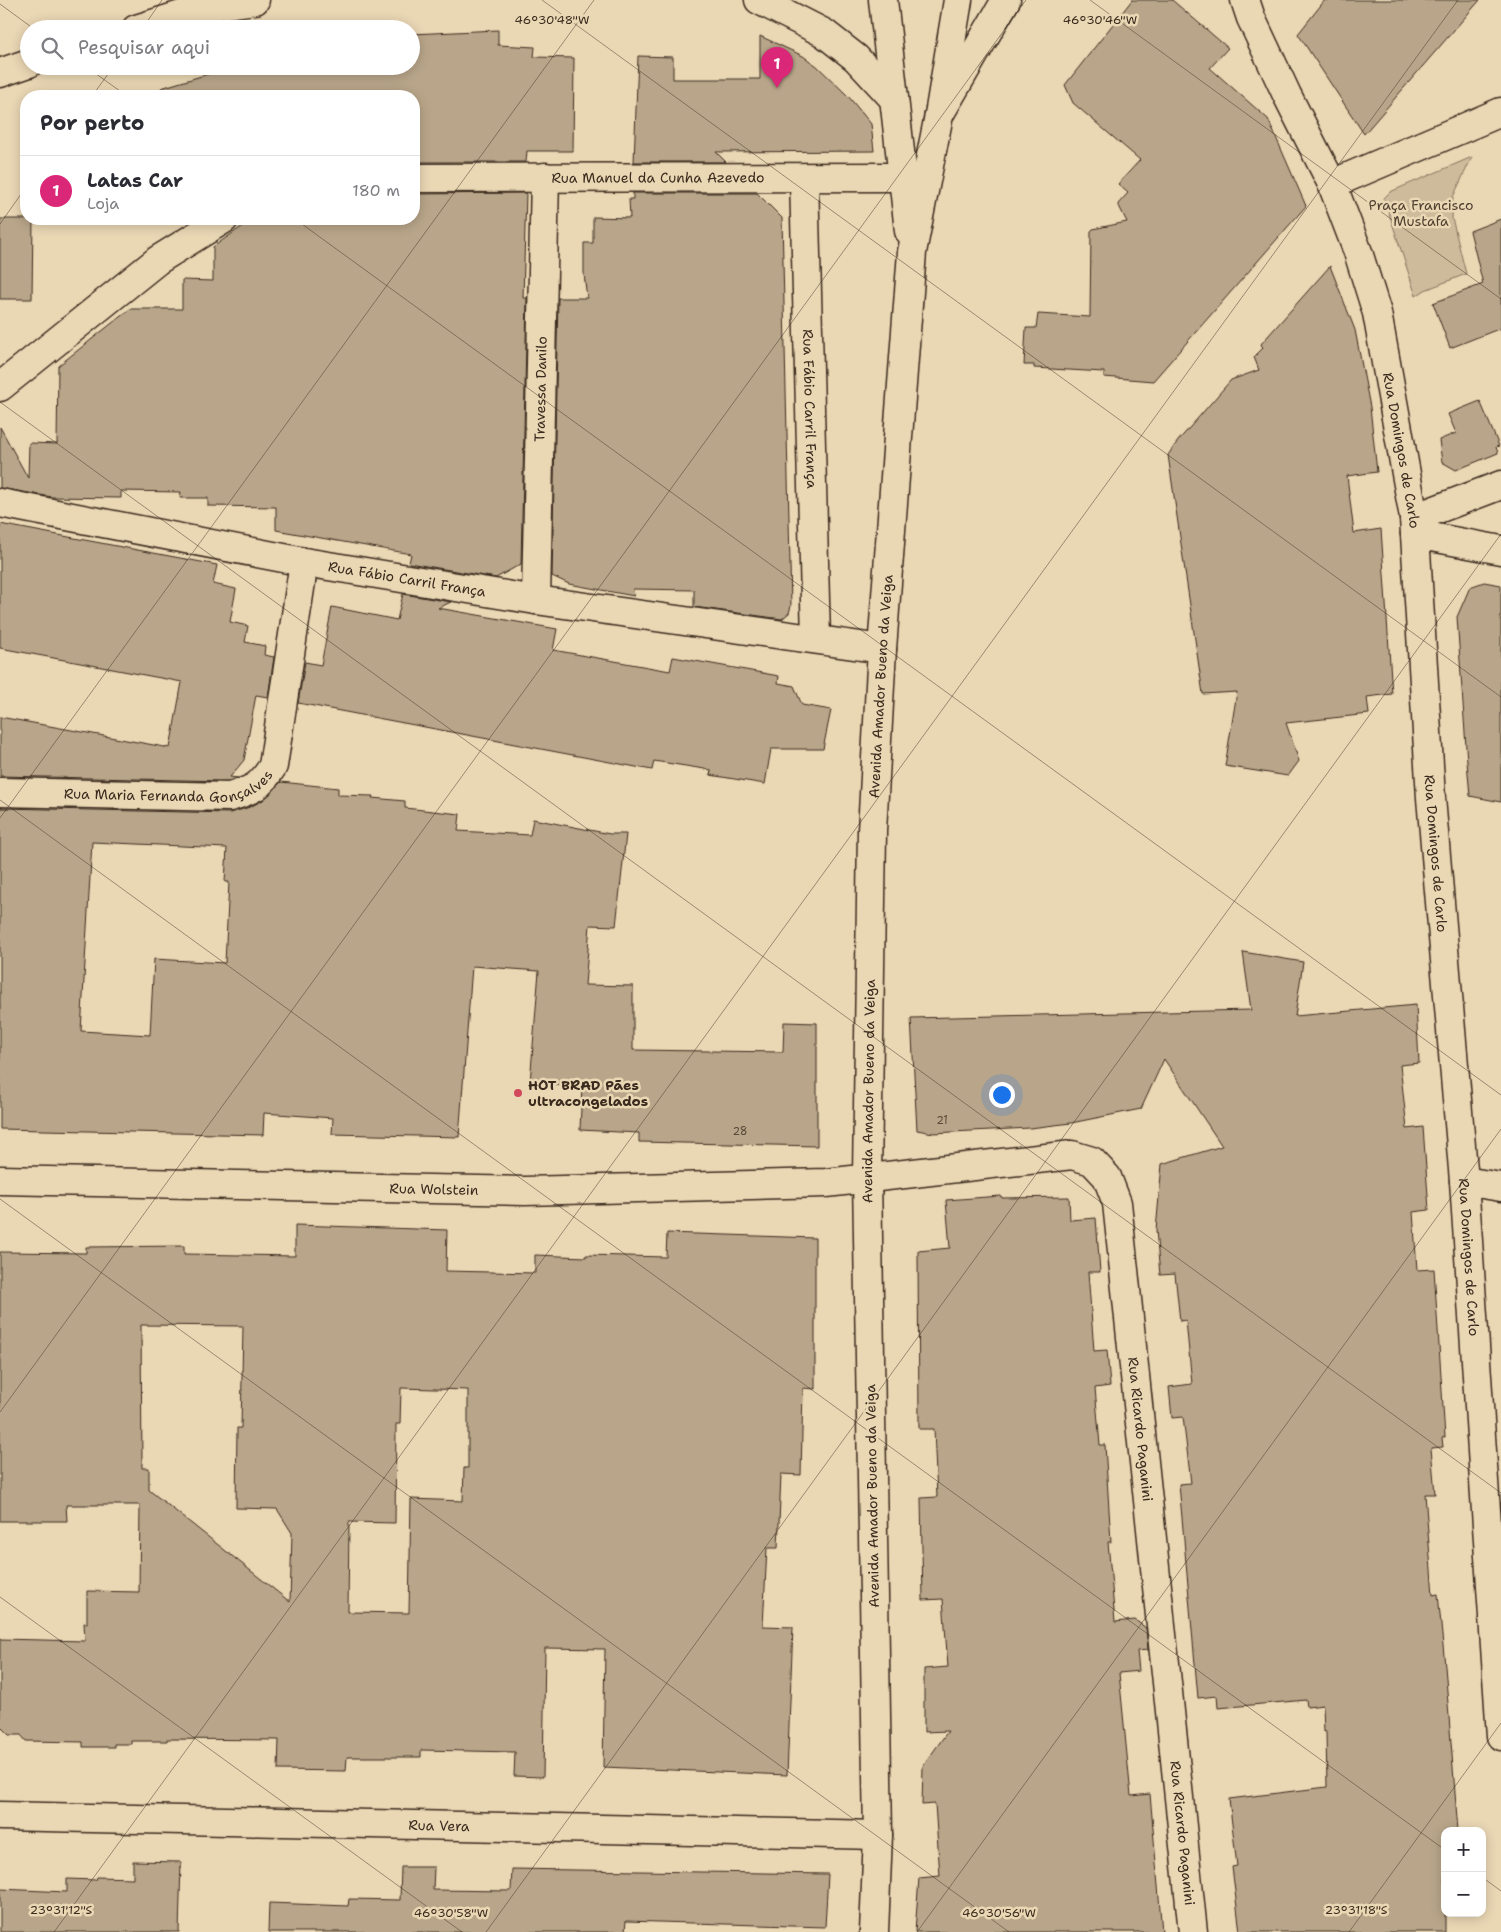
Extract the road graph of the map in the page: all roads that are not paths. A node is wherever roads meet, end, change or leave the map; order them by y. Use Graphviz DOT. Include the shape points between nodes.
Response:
graph roads {
  1 [pos="255,0"];
  2 [pos="759,0"];
  3 [pos="883,0"];
  4 [pos="958,0"];
  5 [pos="1006,0"];
  6 [pos="1245,0"];
  7 [pos="165,20"];
  8 [pos="20,65"];
  9 [pos="0,73"];
  10 [pos="894,100"];
  11 [pos="1501,112"];
  12 [pos="940,115"];
  13 [pos="545,177"];
  14 [pos="420,178"];
  15 [pos="804,178"];
  16 [pos="902,178"];
  17 [pos="1332,184"];
  18 [pos="214,225"];
  19 [pos="912,252"];
  20 [pos="0,387"];
  21 [pos="1501,485"];
  22 [pos="0,503"];
  23 [pos="1414,526"];
  24 [pos="1501,550"];
  25 [pos="304,562"];
  26 [pos="536,600"];
  27 [pos="816,639"];
  28 [pos="882,649"];
  29 [pos="0,792"];
  30 [pos="867,1178"];
  31 [pos="0,1180"];
  32 [pos="1464,1180"];
  33 [pos="1501,1187"];
  34 [pos="1501,1736"];
  35 [pos="0,1816"];
  36 [pos="878,1835"];
  37 [pos="874,1932"];
  38 [pos="1193,1932"];
  1 -- 7 [label="street" via="210,6"];
  2 -- 10 [label="street" via="824,33 856,58"];
  3 -- 10 [label="street, Avenida Amador Bueno da Veiga"];
  4 -- 12 [label="street, Avenida Amador Bueno da Veiga"];
  5 -- 12 [label="street"];
  6 -- 17 [label="street, Rua Domingos de Carlo" via="1287,96"];
  8 -- 9 [label="street"];
  10 -- 16 [label="street, Avenida Amador Bueno da Veiga"];
  11 -- 17 [label="street"];
  12 -- 19 [label="street, Avenida Amador Bueno da Veiga"];
  13 -- 14 [label="street, Rua Manuel da Cunha Azevedo"];
  13 -- 15 [label="street, Rua Manuel da Cunha Azevedo"];
  13 -- 26 [label="street, Travessa Danilo"];
  15 -- 16 [label="street, Rua Manuel da Cunha Azevedo"];
  15 -- 27 [label="street, Rua Fábio Carril França"];
  16 -- 19 [label="street, Avenida Amador Bueno da Veiga"];
  17 -- 23 [label="street, Rua Domingos de Carlo" via="1377,313"];
  18 -- 20 [label="street" via="158,260"];
  19 -- 28 [label="street, Avenida Amador Bueno da Veiga"];
  21 -- 23 [label="street"];
  22 -- 25 [label="street, Rua Fábio Carril França"];
  23 -- 24 [label="street"];
  23 -- 32 [label="street, Rua Domingos de Carlo" via="1431,798"];
  25 -- 26 [label="street, Rua Fábio Carril França"];
  25 -- 29 [label="street, Rua Maria Fernanda Gonçalves" via="273,766 255,789 230,797"];
  26 -- 27 [label="street, Rua Fábio Carril França"];
  27 -- 28 [label="street, Rua Fábio Carril França"];
  28 -- 30 [label="street, Avenida Amador Bueno da Veiga" via="872,831"];
  30 -- 31 [label="street, Rua Wolstein" via="826,1183 526,1191"];
  30 -- 36 [label="street, Avenida Amador Bueno da Veiga"];
  30 -- 38 [label="street, Rua Ricardo Paganini" via="1072,1155 1092,1162 1107,1177 1117,1203"];
  32 -- 33 [label="street"];
  32 -- 34 [label="street, Rua Domingos de Carlo"];
  35 -- 36 [label="street, Rua Vera"];
  36 -- 37 [label="street, Avenida Amador Bueno da Veiga"];
}
